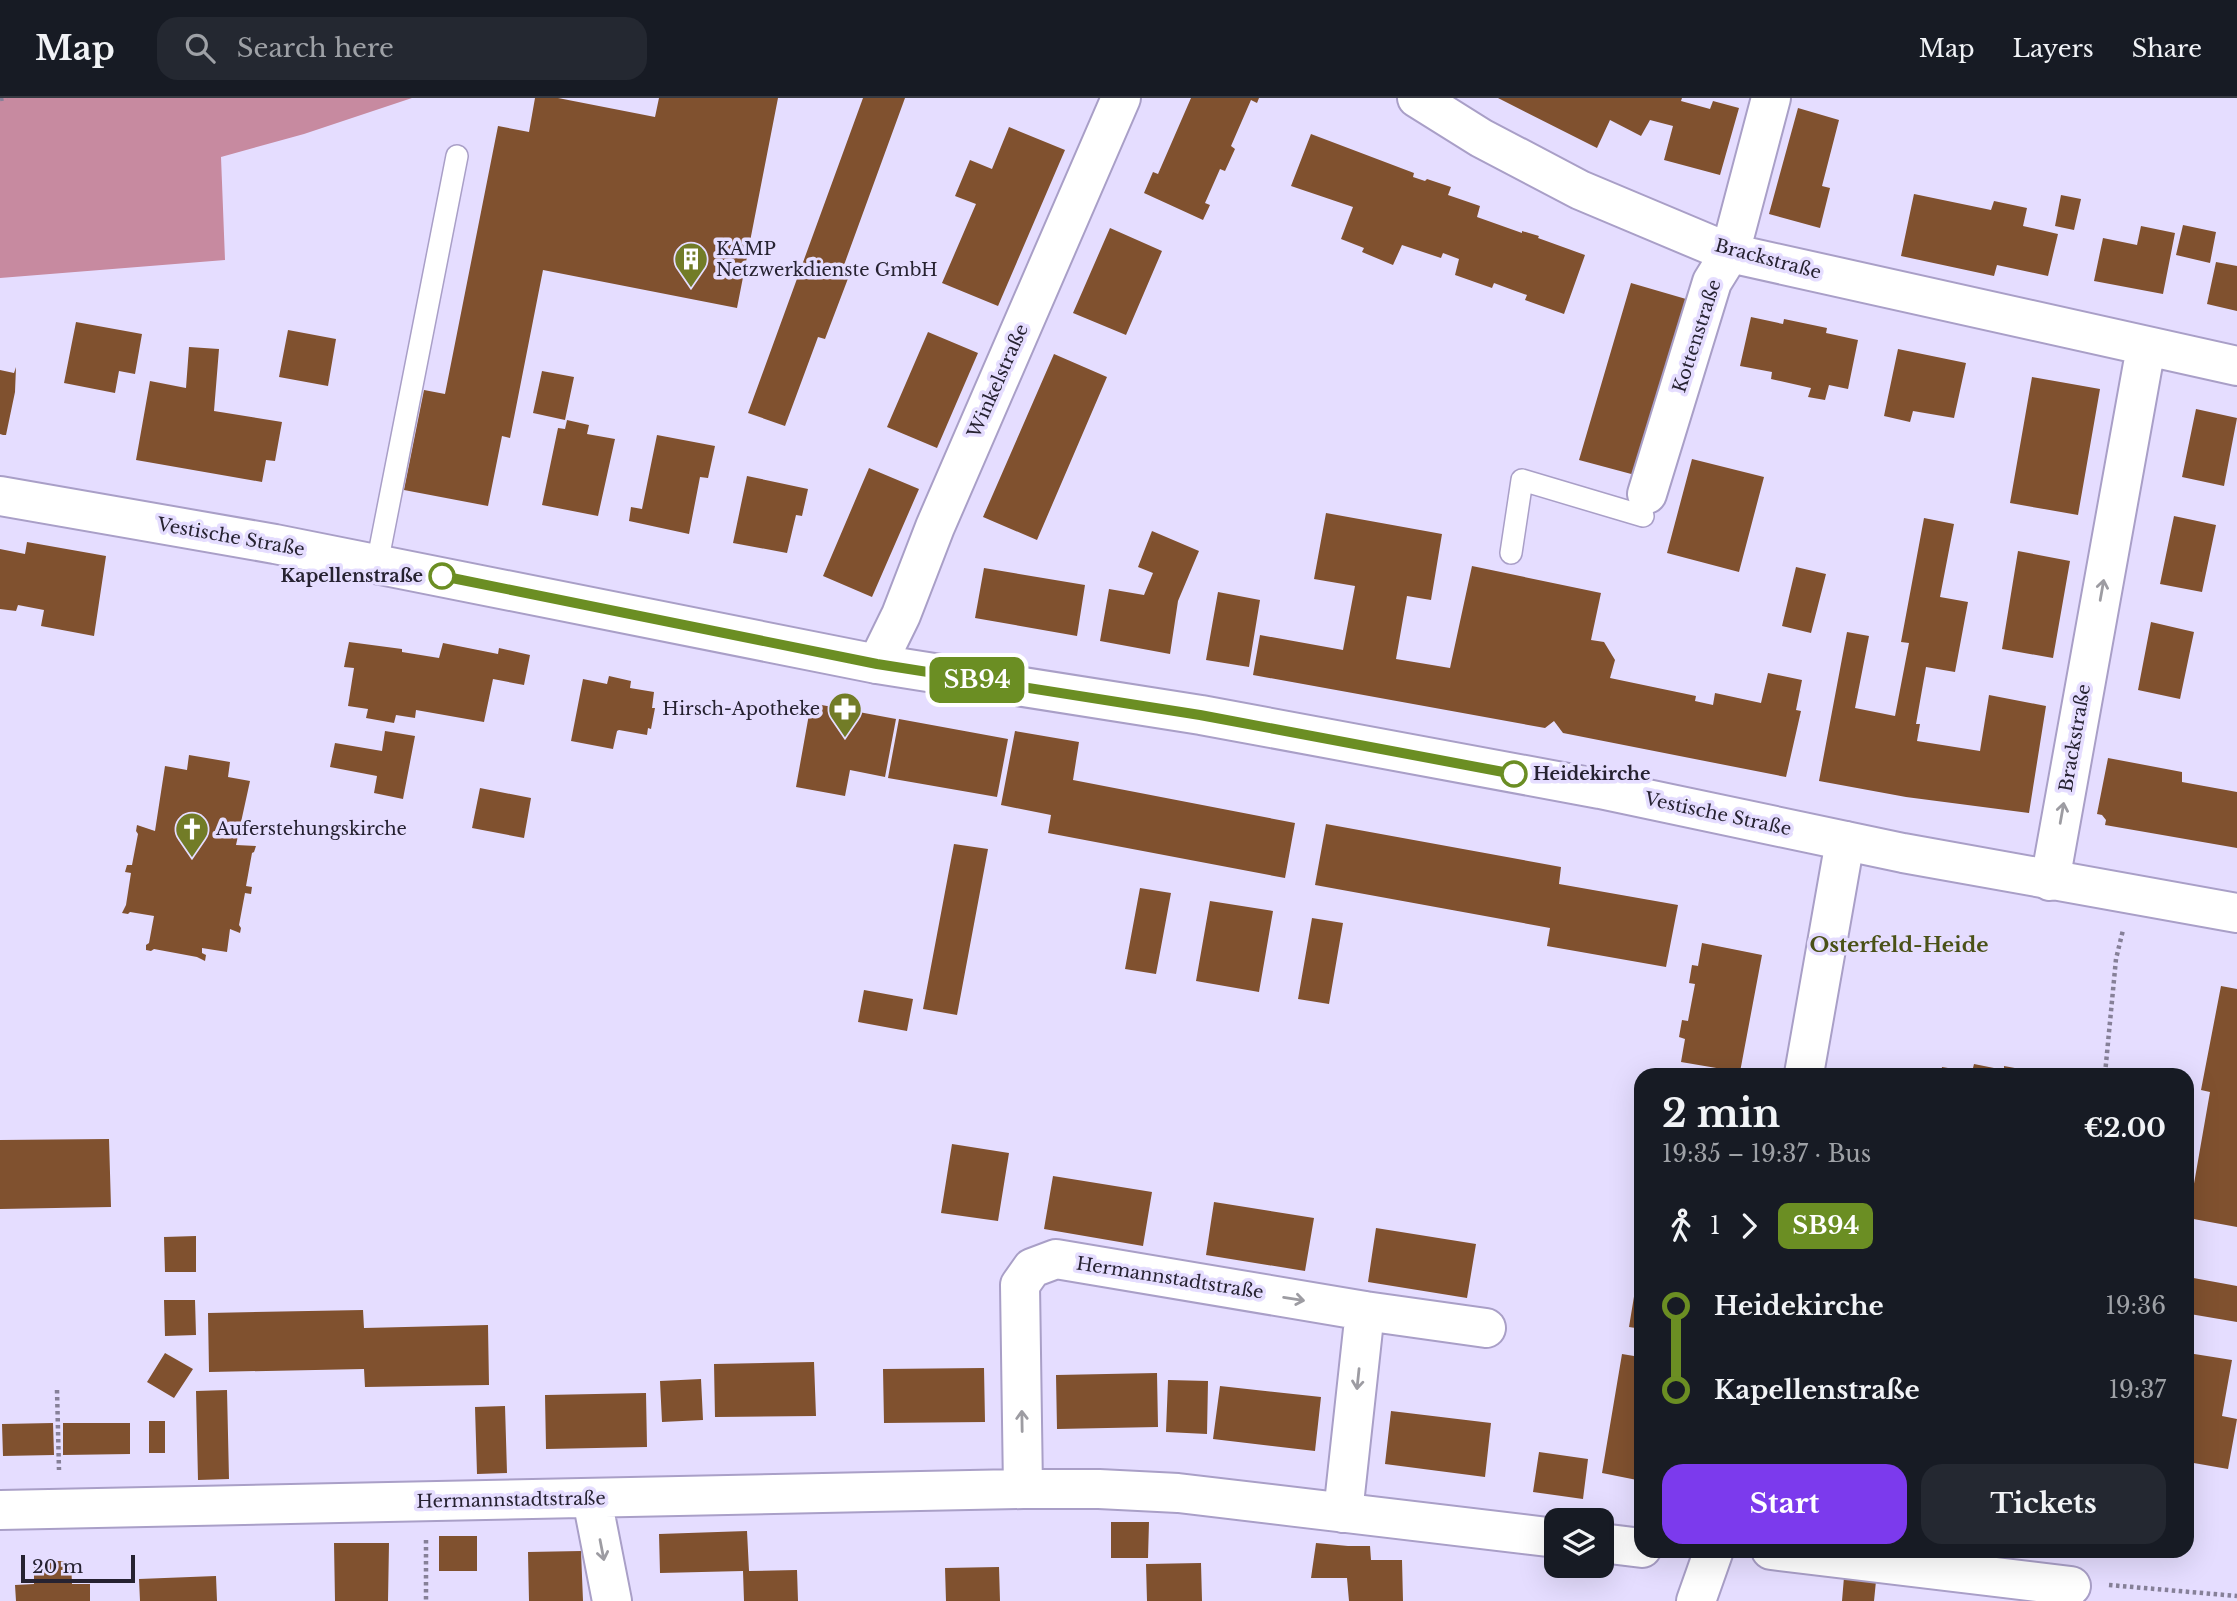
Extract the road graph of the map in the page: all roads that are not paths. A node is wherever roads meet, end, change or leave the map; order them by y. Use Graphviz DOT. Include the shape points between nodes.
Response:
graph roads {
  1 [pos="1121,98"];
  2 [pos="1417,98"];
  3 [pos="1771,98"];
  4 [pos="457,156"];
  5 [pos="1730,253"];
  6 [pos="2146,347"];
  7 [pos="2237,366"];
  8 [pos="0,496"];
  9 [pos="1645,505"];
  10 [pos="1511,553"];
  11 [pos="377,564"];
  12 [pos="877,664"];
  13 [pos="1845,841"];
  14 [pos="2050,881"];
  15 [pos="2237,913"];
  16 [pos="1805,1068"];
  17 [pos="1365,1311"];
  18 [pos="1486,1328"];
  19 [pos="1023,1489"];
  20 [pos="592,1499"];
  21 [pos="0,1510"];
  22 [pos="1343,1513"];
  23 [pos="1544,1537"];
  24 [pos="1614,1545"];
  25 [pos="1634,1547"];
  26 [pos="1711,1558"];
  27 [pos="1838,1558"];
  28 [pos="2071,1586"];
  29 [pos="612,1601"];
  30 [pos="1696,1601"];
  1 -- 12 [label="street, Winkelstraße"];
  2 -- 5 [label="street, Brackstraße" via="1580,190"];
  3 -- 5 [label="street, Kottenstraße"];
  4 -- 11 [label="lane"];
  5 -- 6 [label="street, Brackstraße"];
  5 -- 9 [label="street, Kottenstraße" via="1712,282"];
  6 -- 7 [label="street, Brackstraße"];
  14 -- 6 [label="street, Brackstraße, one-way"];
  8 -- 11 [label="street, Vestische Straße"];
  9 -- 10 [label="lane" via="1521,481"];
  11 -- 12 [label="street, Vestische Straße"];
  12 -- 13 [label="street, Vestische Straße" via="1200,715 1600,789"];
  13 -- 14 [label="street, Vestische Straße"];
  13 -- 16 [label="street"];
  14 -- 15 [label="street, Vestische Straße"];
  17 -- 18 [label="street, Hermannstadtstraße"];
  19 -- 17 [label="street, Hermannstadtstraße, one-way" via="1020,1285 1032,1268 1056,1259"];
  17 -- 22 [label="street, one-way"];
  19 -- 20 [label="street, Hermannstadtstraße"];
  19 -- 22 [label="street, Hermannstadtstraße" via="1178,1493"];
  20 -- 21 [label="street, Hermannstadtstraße"];
  20 -- 29 [label="street, one-way"];
  22 -- 23 [label="street, Hermannstadtstraße"];
  24 -- 25 [label="street"];
  26 -- 30 [label="street"];
  27 -- 28 [label="street"];
}
